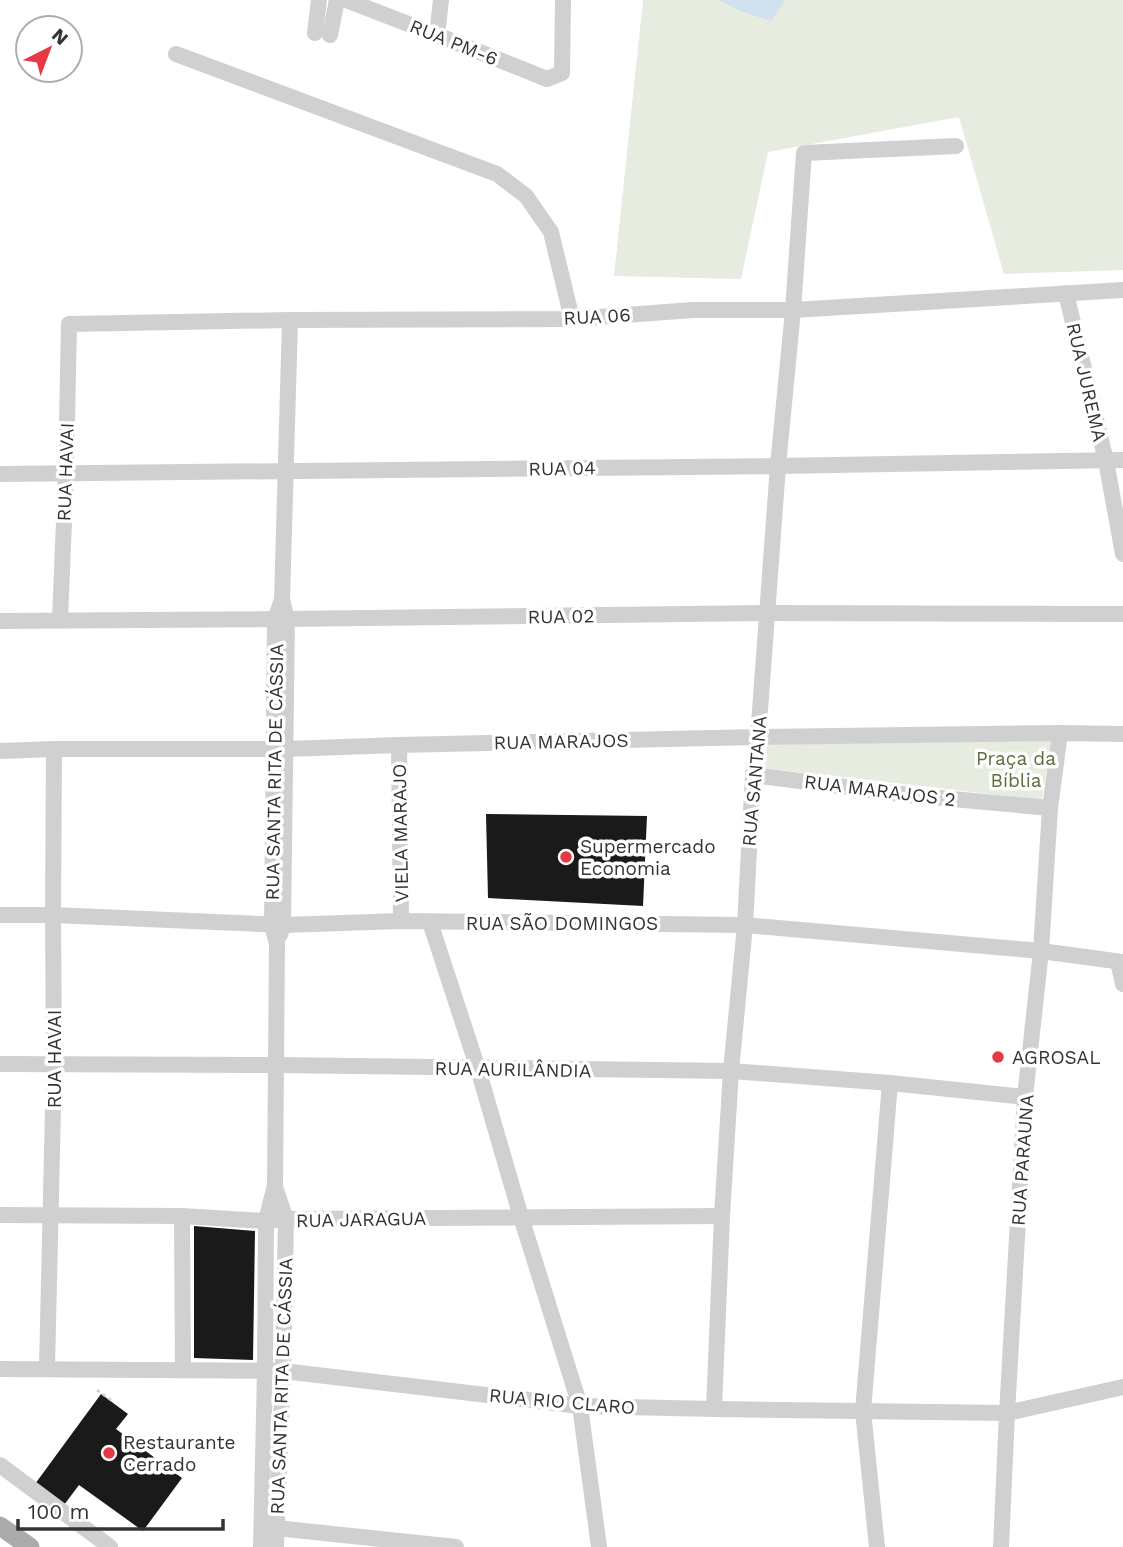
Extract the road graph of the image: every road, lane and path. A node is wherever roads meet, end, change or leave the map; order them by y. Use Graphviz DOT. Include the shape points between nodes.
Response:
graph roads {
  1 [pos="319,0"];
  2 [pos="337,0"];
  3 [pos="346,0"];
  4 [pos="441,0"];
  5 [pos="563,0"];
  6 [pos="437,35"];
  7 [pos="176,54"];
  8 [pos="956,146"];
  9 [pos="1123,290"];
  10 [pos="1066,293"];
  11 [pos="793,310"];
  12 [pos="572,319"];
  13 [pos="290,320"];
  14 [pos="69,324"];
  15 [pos="1123,460"];
  16 [pos="1106,461"];
  17 [pos="778,466"];
  18 [pos="286,470"];
  19 [pos="66,473"];
  20 [pos="0,474"];
  21 [pos="1123,554"];
  22 [pos="768,614"];
  23 [pos="1123,614"];
  24 [pos="281,619"];
  25 [pos="60,620"];
  26 [pos="0,621"];
  27 [pos="1060,733"];
  28 [pos="1123,734"];
  29 [pos="758,737"];
  30 [pos="399,745"];
  31 [pos="54,749"];
  32 [pos="279,749"];
  33 [pos="0,751"];
  34 [pos="753,775"];
  35 [pos="1050,808"];
  36 [pos="0,915"];
  37 [pos="53,915"];
  38 [pos="401,921"];
  39 [pos="430,922"];
  40 [pos="278,925"];
  41 [pos="745,925"];
  42 [pos="1041,951"];
  43 [pos="1120,962"];
  44 [pos="1123,984"];
  45 [pos="0,1064"];
  46 [pos="54,1065"];
  47 [pos="275,1065"];
  48 [pos="478,1069"];
  49 [pos="731,1071"];
  50 [pos="890,1083"];
  51 [pos="1025,1097"];
  52 [pos="275,1185"];
  53 [pos="0,1215"];
  54 [pos="51,1216"];
  55 [pos="183,1216"];
  56 [pos="722,1216"];
  57 [pos="521,1217"];
  58 [pos="286,1219"];
  59 [pos="266,1221"];
  60 [pos="47,1368"];
  61 [pos="0,1369"];
  62 [pos="183,1370"];
  63 [pos="265,1371"];
  64 [pos="283,1371"];
  65 [pos="1123,1387"];
  66 [pos="97,1390"];
  67 [pos="112,1401"];
  68 [pos="580,1406"];
  69 [pos="713,1409"];
  70 [pos="863,1411"];
  71 [pos="1007,1413"];
  72 [pos="0,1465"];
  73 [pos="0,1526"];
  74 [pos="269,1527"];
  75 [pos="30,1547"];
  76 [pos="110,1547"];
  77 [pos="261,1547"];
  78 [pos="276,1547"];
  79 [pos="456,1547"];
  80 [pos="598,1547"];
  81 [pos="877,1547"];
  82 [pos="1001,1547"];
  1 -- 2 [label="street" via="322,34"];
  3 -- 6 [label="street, RUA PM-6"];
  4 -- 6 [label="street"];
  5 -- 6 [label="street, RUA PM-6" via="562,73 547,79"];
  7 -- 12 [label="street" via="497,174 526,196 551,232"];
  8 -- 11 [label="street, RUA SANTANA" via="804,153"];
  9 -- 10 [label="street, RUA 06"];
  10 -- 11 [label="street, RUA 06"];
  10 -- 16 [label="street, RUA JUREMA"];
  11 -- 12 [label="street, RUA 06" via="693,310"];
  11 -- 17 [label="street, RUA SANTANA"];
  12 -- 13 [label="street, RUA 06"];
  13 -- 14 [label="street, RUA 06"];
  13 -- 18 [label="street, RUA SANTA RITA DE CÁSSIA"];
  14 -- 19 [label="street, RUA HAVAI"];
  15 -- 16 [label="street, RUA 04"];
  16 -- 17 [label="street, RUA 04"];
  16 -- 21 [label="street, RUA JUREMA"];
  17 -- 18 [label="street, RUA 04"];
  17 -- 22 [label="street, RUA SANTANA"];
  18 -- 19 [label="street, RUA 04"];
  18 -- 24 [label="street, RUA SANTA RITA DE CÁSSIA"];
  19 -- 20 [label="street, RUA 04"];
  19 -- 25 [label="street, RUA HAVAI"];
  22 -- 23 [label="street, RUA 02"];
  22 -- 24 [label="street, RUA 02"];
  22 -- 29 [label="street, RUA SANTANA"];
  24 -- 25 [label="street, RUA 02"];
  24 -- 32 [label="street, RUA SANTA RITA DE CÁSSIA"];
  25 -- 26 [label="street, RUA 02"];
  27 -- 28 [label="street, RUA MARAJOS"];
  27 -- 29 [label="street, RUA MARAJOS"];
  27 -- 35 [label="street, RUA PARAUNA"];
  29 -- 30 [label="street, RUA MARAJOS"];
  29 -- 34 [label="street, RUA SANTANA"];
  30 -- 32 [label="street, RUA MARAJOS"];
  30 -- 38 [label="street, VIELA MARAJO"];
  31 -- 32 [label="street, RUA MARAJOS"];
  31 -- 33 [label="street, RUA MARAJOS"];
  31 -- 37 [label="street, RUA HAVAI"];
  32 -- 40 [label="street, RUA SANTA RITA DE CÁSSIA"];
  34 -- 35 [label="street, RUA MARAJOS 2"];
  34 -- 41 [label="street, RUA SANTANA"];
  35 -- 42 [label="street, RUA PARAUNA"];
  36 -- 37 [label="street, RUA SÃO DOMINGOS"];
  37 -- 40 [label="street, RUA SÃO DOMINGOS"];
  37 -- 46 [label="street, RUA HAVAI"];
  38 -- 39 [label="street, RUA SÃO DOMINGOS"];
  38 -- 40 [label="street, RUA SÃO DOMINGOS"];
  39 -- 41 [label="street, RUA SÃO DOMINGOS"];
  39 -- 48 [label="street"];
  40 -- 47 [label="street, RUA SANTA RITA DE CÁSSIA"];
  41 -- 42 [label="street, RUA SÃO DOMINGOS"];
  41 -- 49 [label="street, RUA SANTANA"];
  42 -- 43 [label="street, RUA SÃO DOMINGOS"];
  42 -- 51 [label="street, RUA PARAUNA"];
  43 -- 44 [label="street"];
  45 -- 46 [label="street, RUA AURILÂNDIA"];
  46 -- 47 [label="street, RUA AURILÂNDIA"];
  46 -- 54 [label="street, RUA HAVAI"];
  47 -- 48 [label="street, RUA AURILÂNDIA"];
  47 -- 52 [label="street, RUA SANTA RITA DE CÁSSIA"];
  48 -- 49 [label="street, RUA AURILÂNDIA"];
  48 -- 57 [label="street"];
  49 -- 50 [label="street, RUA AURILÂNDIA"];
  49 -- 56 [label="street, RUA SANTANA"];
  50 -- 51 [label="street, RUA AURILÂNDIA"];
  50 -- 70 [label="street"];
  51 -- 71 [label="street, RUA PARAUNA"];
  52 -- 58 [label="street, RUA SANTA RITA DE CÁSSIA"];
  52 -- 59 [label="street, RUA SANTA RITA DE CÁSSIA"];
  53 -- 54 [label="street, RUA JARAGUA"];
  54 -- 55 [label="street, RUA JARAGUA"];
  54 -- 60 [label="street, RUA HAVAI"];
  55 -- 59 [label="street, RUA JARAGUA"];
  55 -- 62 [label="street"];
  56 -- 57 [label="street, RUA JARAGUA"];
  56 -- 69 [label="street, RUA SANTANA"];
  57 -- 58 [label="street, RUA JARAGUA"];
  57 -- 68 [label="street"];
  58 -- 59 [label="street, RUA JARAGUA"];
  58 -- 64 [label="street, RUA SANTA RITA DE CÁSSIA"];
  59 -- 63 [label="street, RUA SANTA RITA DE CÁSSIA"];
  60 -- 61 [label="street, RUA RIO CLARO"];
  60 -- 62 [label="street, RUA RIO CLARO"];
  62 -- 63 [label="street, RUA RIO CLARO"];
  63 -- 64 [label="street, RUA RIO CLARO"];
  63 -- 74 [label="street, RUA SANTA RITA DE CÁSSIA"];
  64 -- 68 [label="street, RUA RIO CLARO"];
  64 -- 74 [label="street, RUA SANTA RITA DE CÁSSIA"];
  65 -- 71 [label="street, RUA RIO CLARO"];
  66 -- 67 [label="path"];
  68 -- 69 [label="street, RUA RIO CLARO"];
  68 -- 80 [label="street"];
  69 -- 70 [label="street, RUA RIO CLARO"];
  70 -- 71 [label="street, RUA RIO CLARO"];
  70 -- 81 [label="street"];
  71 -- 82 [label="street, RUA PARAUNA"];
  72 -- 76 [label="street"];
  73 -- 75 [label="main road"];
  74 -- 77 [label="street, RUA SANTA RITA DE CÁSSIA"];
  74 -- 78 [label="street, RUA SANTA RITA DE CÁSSIA"];
  74 -- 79 [label="street"];
}
